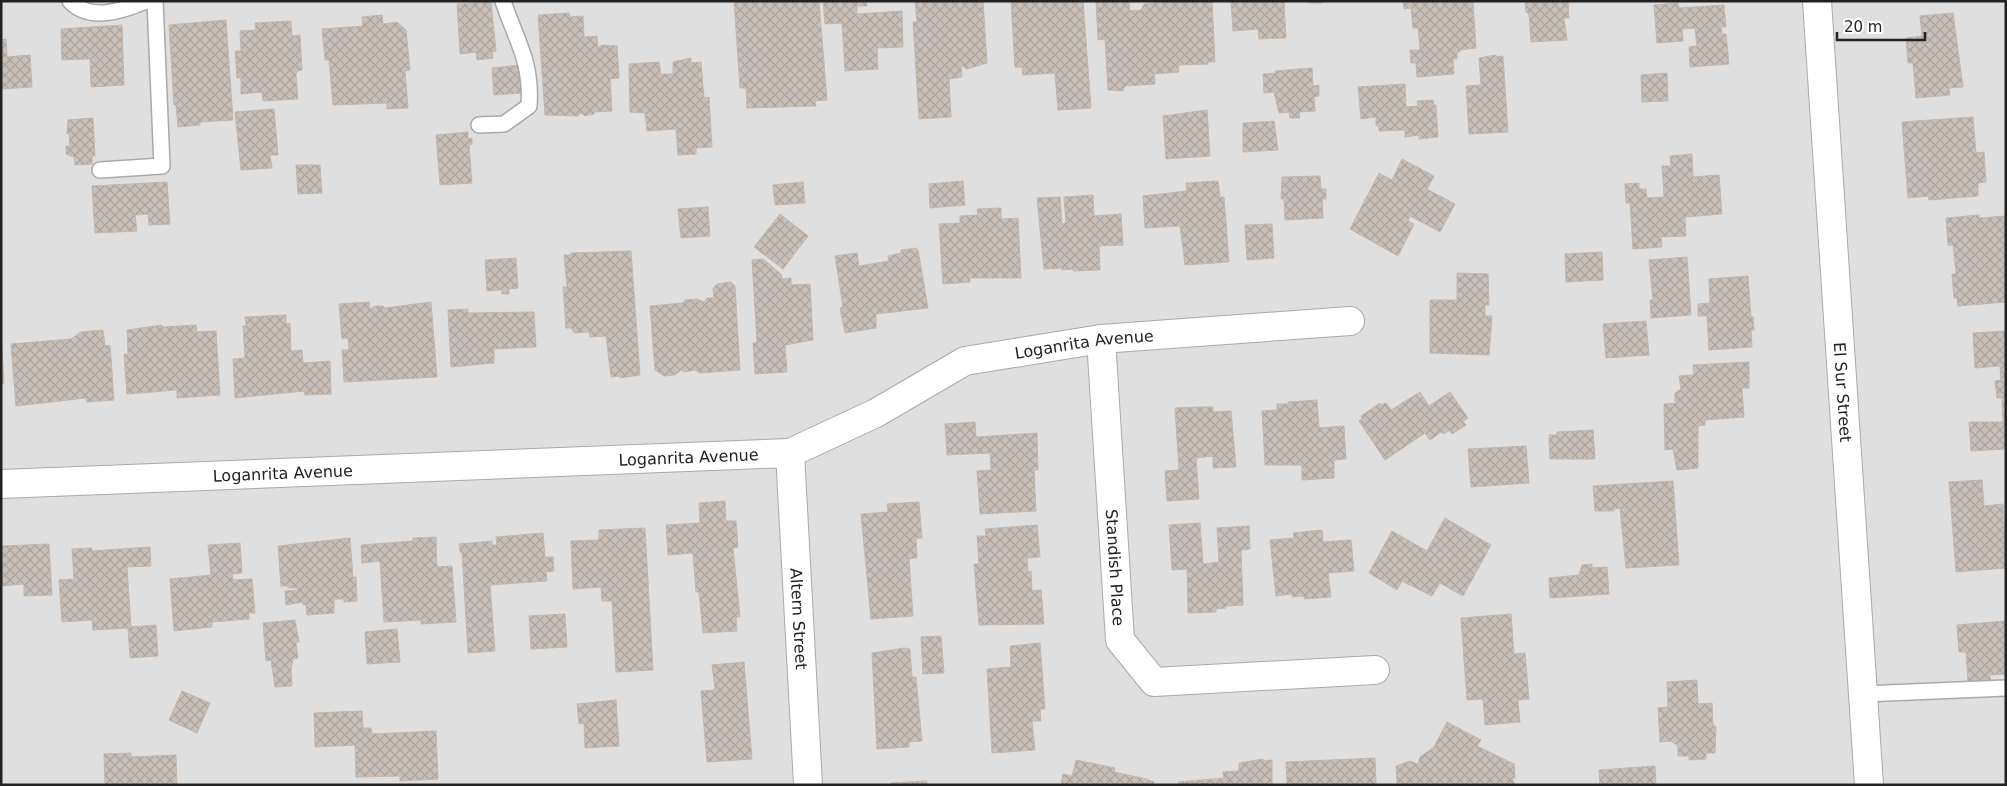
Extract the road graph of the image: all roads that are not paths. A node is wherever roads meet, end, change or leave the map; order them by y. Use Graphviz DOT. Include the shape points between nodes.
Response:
graph roads {
  1 [pos="70,1"];
  2 [pos="146,1"];
  3 [pos="155,1"];
  4 [pos="504,1"];
  5 [pos="1817,1"];
  6 [pos="479,125"];
  7 [pos="100,170"];
  8 [pos="1350,321"];
  9 [pos="1101,339"];
  10 [pos="790,453"];
  11 [pos="1,484"];
  12 [pos="1375,670"];
  13 [pos="2006,688"];
  14 [pos="1863,694"];
  15 [pos="808,785"];
  16 [pos="1869,785"];
  1 -- 2 [label="lane" via="83,11 99,14 124,10"];
  3 -- 7 [label="lane" via="162,166"];
  4 -- 6 [label="lane" via="524,53 529,106 504,124"];
  5 -- 14 [label="street, El Sur Street"];
  8 -- 9 [label="street, Loganrita Avenue"];
  9 -- 10 [label="street, Loganrita Avenue" via="965,361 876,413"];
  9 -- 12 [label="street, Standish Place" via="1120,640 1154,682"];
  10 -- 11 [label="street, Loganrita Avenue"];
  10 -- 15 [label="street, Altern Street"];
  13 -- 14 [label="lane"];
  14 -- 16 [label="street, El Sur Street"];
}
